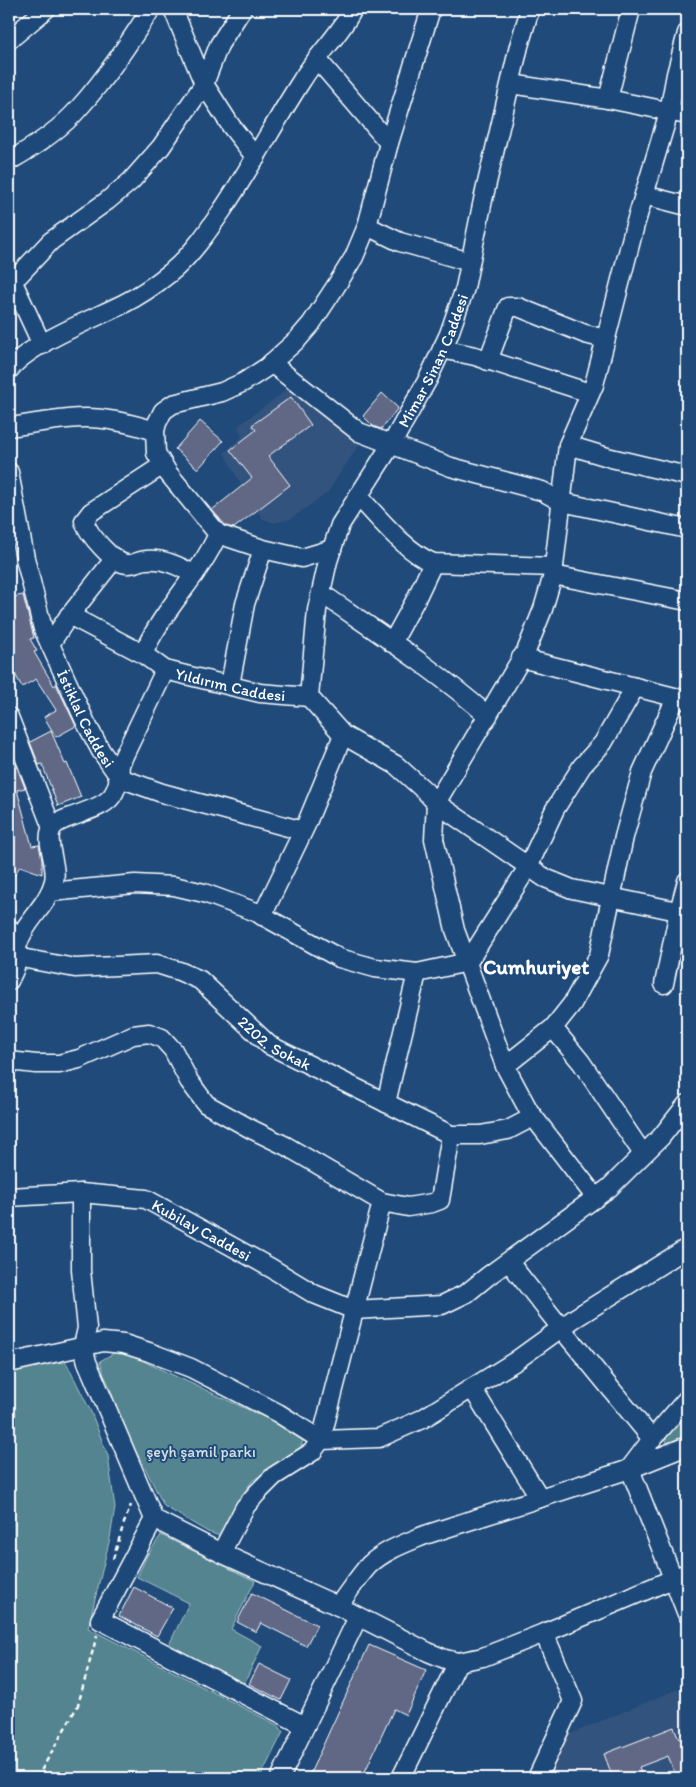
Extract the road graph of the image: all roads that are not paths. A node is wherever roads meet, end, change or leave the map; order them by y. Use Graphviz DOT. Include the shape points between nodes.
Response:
graph roads {
  1 [pos="46,9"];
  2 [pos="151,9"];
  3 [pos="173,9"];
  4 [pos="242,9"];
  5 [pos="352,9"];
  6 [pos="431,9"];
  7 [pos="530,9"];
  8 [pos="631,9"];
  9 [pos="687,33"];
  10 [pos="9,40"];
  11 [pos="317,59"];
  12 [pos="204,84"];
  13 [pos="511,84"];
  14 [pos="608,99"];
  15 [pos="669,112"];
  16 [pos="687,115"];
  17 [pos="388,143"];
  18 [pos="256,158"];
  19 [pos="9,161"];
  20 [pos="644,195"];
  21 [pos="687,206"];
  22 [pos="367,226"];
  23 [pos="470,262"];
  24 [pos="605,339"];
  25 [pos="42,345"];
  26 [pos="442,349"];
  27 [pos="488,361"];
  28 [pos="271,363"];
  29 [pos="9,370"];
  30 [pos="590,393"];
  31 [pos="9,427"];
  32 [pos="155,431"];
  33 [pos="391,445"];
  34 [pos="568,445"];
  35 [pos="163,465"];
  36 [pos="9,472"];
  37 [pos="687,476"];
  38 [pos="358,496"];
  39 [pos="562,502"];
  40 [pos="687,529"];
  41 [pos="218,534"];
  42 [pos="263,549"];
  43 [pos="332,549"];
  44 [pos="115,558"];
  45 [pos="433,563"];
  46 [pos="554,571"];
  47 [pos="194,574"];
  48 [pos="321,593"];
  49 [pos="687,601"];
  50 [pos="70,615"];
  51 [pos="392,643"];
  52 [pos="50,644"];
  53 [pos="143,654"];
  54 [pos="522,658"];
  55 [pos="165,670"];
  56 [pos="230,685"];
  57 [pos="635,687"];
  58 [pos="309,697"];
  59 [pos="682,699"];
  60 [pos="488,716"];
  61 [pos="9,717"];
  62 [pos="343,735"];
  63 [pos="120,778"];
  64 [pos="436,803"];
  65 [pos="52,828"];
  66 [pos="303,831"];
  67 [pos="528,867"];
  68 [pos="687,881"];
  69 [pos="50,892"];
  70 [pos="611,896"];
  71 [pos="683,912"];
  72 [pos="262,916"];
  73 [pos="9,928"];
  74 [pos="15,951"];
  75 [pos="468,962"];
  76 [pos="416,973"];
  77 [pos="9,981"];
  78 [pos="664,984"];
  79 [pos="552,1028"];
  80 [pos="9,1062"];
  81 [pos="505,1066"];
  82 [pos="386,1103"];
  83 [pos="687,1104"];
  84 [pos="533,1117"];
  85 [pos="451,1135"];
  86 [pos="643,1154"];
  87 [pos="81,1193"];
  88 [pos="9,1197"];
  89 [pos="596,1198"];
  90 [pos="382,1202"];
  91 [pos="684,1256"];
  92 [pos="509,1262"];
  93 [pos="354,1310"];
  94 [pos="561,1328"];
  95 [pos="83,1346"];
  96 [pos="9,1363"];
  97 [pos="472,1388"];
  98 [pos="687,1399"];
  99 [pos="652,1439"];
  100 [pos="321,1440"];
  101 [pos="687,1446"];
  102 [pos="630,1469"];
  103 [pos="540,1498"];
  104 [pos="154,1519"];
  105 [pos="221,1553"];
  106 [pos="680,1576"];
  107 [pos="338,1606"];
  108 [pos="687,1614"];
  109 [pos="358,1617"];
  110 [pos="544,1633"];
  111 [pos="458,1662"];
  112 [pos="305,1726"];
  113 [pos="280,1778"];
  114 [pos="401,1778"];
  115 [pos="537,1778"];
  1 -- 10 [label="street"];
  2 -- 19 [label="street" via="133,38 78,109 55,131"];
  3 -- 12 [label="street"];
  4 -- 12 [label="street" via="219,45"];
  5 -- 11 [label="street"];
  6 -- 17 [label="street"];
  7 -- 13 [label="street, Mimar Sinan Caddesi"];
  8 -- 14 [label="street"];
  9 -- 15 [label="street"];
  11 -- 17 [label="street"];
  11 -- 18 [label="street"];
  12 -- 18 [label="street"];
  12 -- 25 [label="street" via="161,147 131,181 51,241 12,280"];
  13 -- 14 [label="street"];
  13 -- 23 [label="street, Mimar Sinan Caddesi"];
  14 -- 15 [label="street"];
  15 -- 16 [label="street"];
  15 -- 20 [label="street"];
  17 -- 22 [label="street"];
  18 -- 25 [label="street" via="210,229 172,272 124,304"];
  20 -- 21 [label="street"];
  20 -- 24 [label="street"];
  22 -- 23 [label="street" via="400,242"];
  22 -- 28 [label="street" via="354,257 311,324"];
  23 -- 26 [label="street, Mimar Sinan Caddesi" via="465,288"];
  24 -- 27 [label="street" via="518,307 508,308"];
  24 -- 30 [label="street"];
  25 -- 29 [label="street" via="25,354"];
  26 -- 27 [label="street"];
  26 -- 33 [label="street, Mimar Sinan Caddesi"];
  27 -- 30 [label="street"];
  28 -- 32 [label="street" via="244,382 222,392 173,404 163,411"];
  28 -- 33 [label="street" via="359,432"];
  30 -- 34 [label="street"];
  31 -- 32 [label="street" via="88,418"];
  32 -- 35 [label="street" via="156,453"];
  33 -- 38 [label="street, Mimar Sinan Caddesi"];
  33 -- 39 [label="street" via="451,467 542,491"];
  34 -- 37 [label="street"];
  34 -- 39 [label="street"];
  35 -- 41 [label="street"];
  35 -- 44 [label="street" via="91,512 84,521 87,530"];
  36 -- 52 [label="street, İstiklal Caddesi" via="32,592"];
  38 -- 43 [label="street, Mimar Sinan Caddesi" via="340,525"];
  38 -- 45 [label="street" via="404,543"];
  39 -- 40 [label="street"];
  39 -- 46 [label="street"];
  41 -- 42 [label="street"];
  41 -- 47 [label="street"];
  42 -- 43 [label="street" via="302,558"];
  42 -- 56 [label="street" via="245,604"];
  43 -- 48 [label="street, Mimar Sinan Caddesi"];
  44 -- 47 [label="street" via="128,565 161,560 178,564"];
  44 -- 50 [label="street"];
  45 -- 46 [label="street"];
  45 -- 51 [label="street"];
  46 -- 49 [label="street"];
  46 -- 54 [label="street" via="543,609"];
  47 -- 53 [label="street"];
  48 -- 51 [label="street"];
  48 -- 58 [label="street, Mimar Sinan Caddesi"];
  50 -- 52 [label="street"];
  50 -- 53 [label="street"];
  51 -- 60 [label="street" via="458,690"];
  52 -- 63 [label="street, İstiklal Caddesi" via="86,723"];
  53 -- 55 [label="street"];
  54 -- 57 [label="street"];
  54 -- 60 [label="street"];
  55 -- 56 [label="street, Yıldırım Caddesi"];
  55 -- 63 [label="street, Yıldırım Caddesi" via="120,764"];
  56 -- 58 [label="street, Yıldırım Caddesi"];
  57 -- 59 [label="street"];
  57 -- 67 [label="street" via="603,743 582,766 555,809"];
  58 -- 62 [label="street"];
  59 -- 70 [label="street" via="642,772"];
  60 -- 64 [label="street"];
  61 -- 65 [label="street"];
  62 -- 64 [label="street" via="396,765"];
  62 -- 66 [label="street"];
  63 -- 65 [label="street, Yıldırım Caddesi" via="109,801 62,820"];
  63 -- 66 [label="street, İstiklal Caddesi" via="162,793"];
  64 -- 67 [label="street"];
  64 -- 75 [label="street" via="434,839 455,930"];
  65 -- 69 [label="street" via="49,838 55,880"];
  66 -- 72 [label="street"];
  67 -- 70 [label="street" via="572,889"];
  67 -- 75 [label="street"];
  68 -- 71 [label="street"];
  69 -- 72 [label="street" via="135,884 174,886 204,893"];
  69 -- 74 [label="street"];
  70 -- 71 [label="street"];
  70 -- 79 [label="street" via="599,955 572,1004"];
  71 -- 78 [label="street"];
  72 -- 76 [label="street" via="339,958 375,968"];
  73 -- 74 [label="street"];
  74 -- 77 [label="street" via="15,968"];
  74 -- 82 [label="street, 2202. Sokak" via="74,968 157,964 179,971 200,980 269,1045"];
  75 -- 76 [label="street"];
  75 -- 81 [label="street"];
  76 -- 82 [label="street"];
  79 -- 81 [label="street"];
  79 -- 86 [label="street" via="591,1076"];
  80 -- 90 [label="street" via="60,1064 133,1035 149,1033 162,1038 173,1050 189,1081 206,1104"];
  81 -- 84 [label="street"];
  82 -- 85 [label="street, 2202. Sokak"];
  83 -- 86 [label="street"];
  84 -- 85 [label="street, 2202. Sokak" via="508,1130 480,1135"];
  84 -- 89 [label="street"];
  85 -- 90 [label="street" via="440,1200 408,1207"];
  86 -- 89 [label="street"];
  87 -- 88 [label="street, Kubilay Caddesi"];
  87 -- 93 [label="street, Kubilay Caddesi" via="146,1199 314,1294"];
  87 -- 95 [label="street" via="81,1270 87,1328"];
  89 -- 92 [label="street"];
  90 -- 93 [label="street"];
  91 -- 94 [label="street"];
  92 -- 93 [label="street" via="468,1293 442,1305"];
  92 -- 94 [label="street"];
  93 -- 100 [label="street"];
  94 -- 97 [label="street"];
  94 -- 99 [label="street"];
  95 -- 96 [label="street"];
  95 -- 100 [label="street" via="103,1342 124,1344 191,1368 278,1413"];
  95 -- 104 [label="street"];
  97 -- 100 [label="street" via="422,1419 379,1438"];
  97 -- 103 [label="street"];
  98 -- 99 [label="street"];
  99 -- 102 [label="street"];
  100 -- 105 [label="street" via="312,1452 274,1476 257,1493 245,1507"];
  101 -- 102 [label="street"];
  102 -- 103 [label="street"];
  102 -- 106 [label="street"];
  103 -- 107 [label="street" via="425,1534 388,1552 369,1566"];
  104 -- 105 [label="street"];
  104 -- 112 [label="street" via="100,1620"];
  105 -- 107 [label="street"];
  106 -- 108 [label="street"];
  106 -- 110 [label="street"];
  107 -- 109 [label="street"];
  109 -- 111 [label="street" via="428,1652"];
  109 -- 112 [label="street"];
  110 -- 111 [label="street" via="482,1657"];
  110 -- 115 [label="street" via="573,1701"];
  111 -- 114 [label="street"];
  112 -- 113 [label="street"];
}
